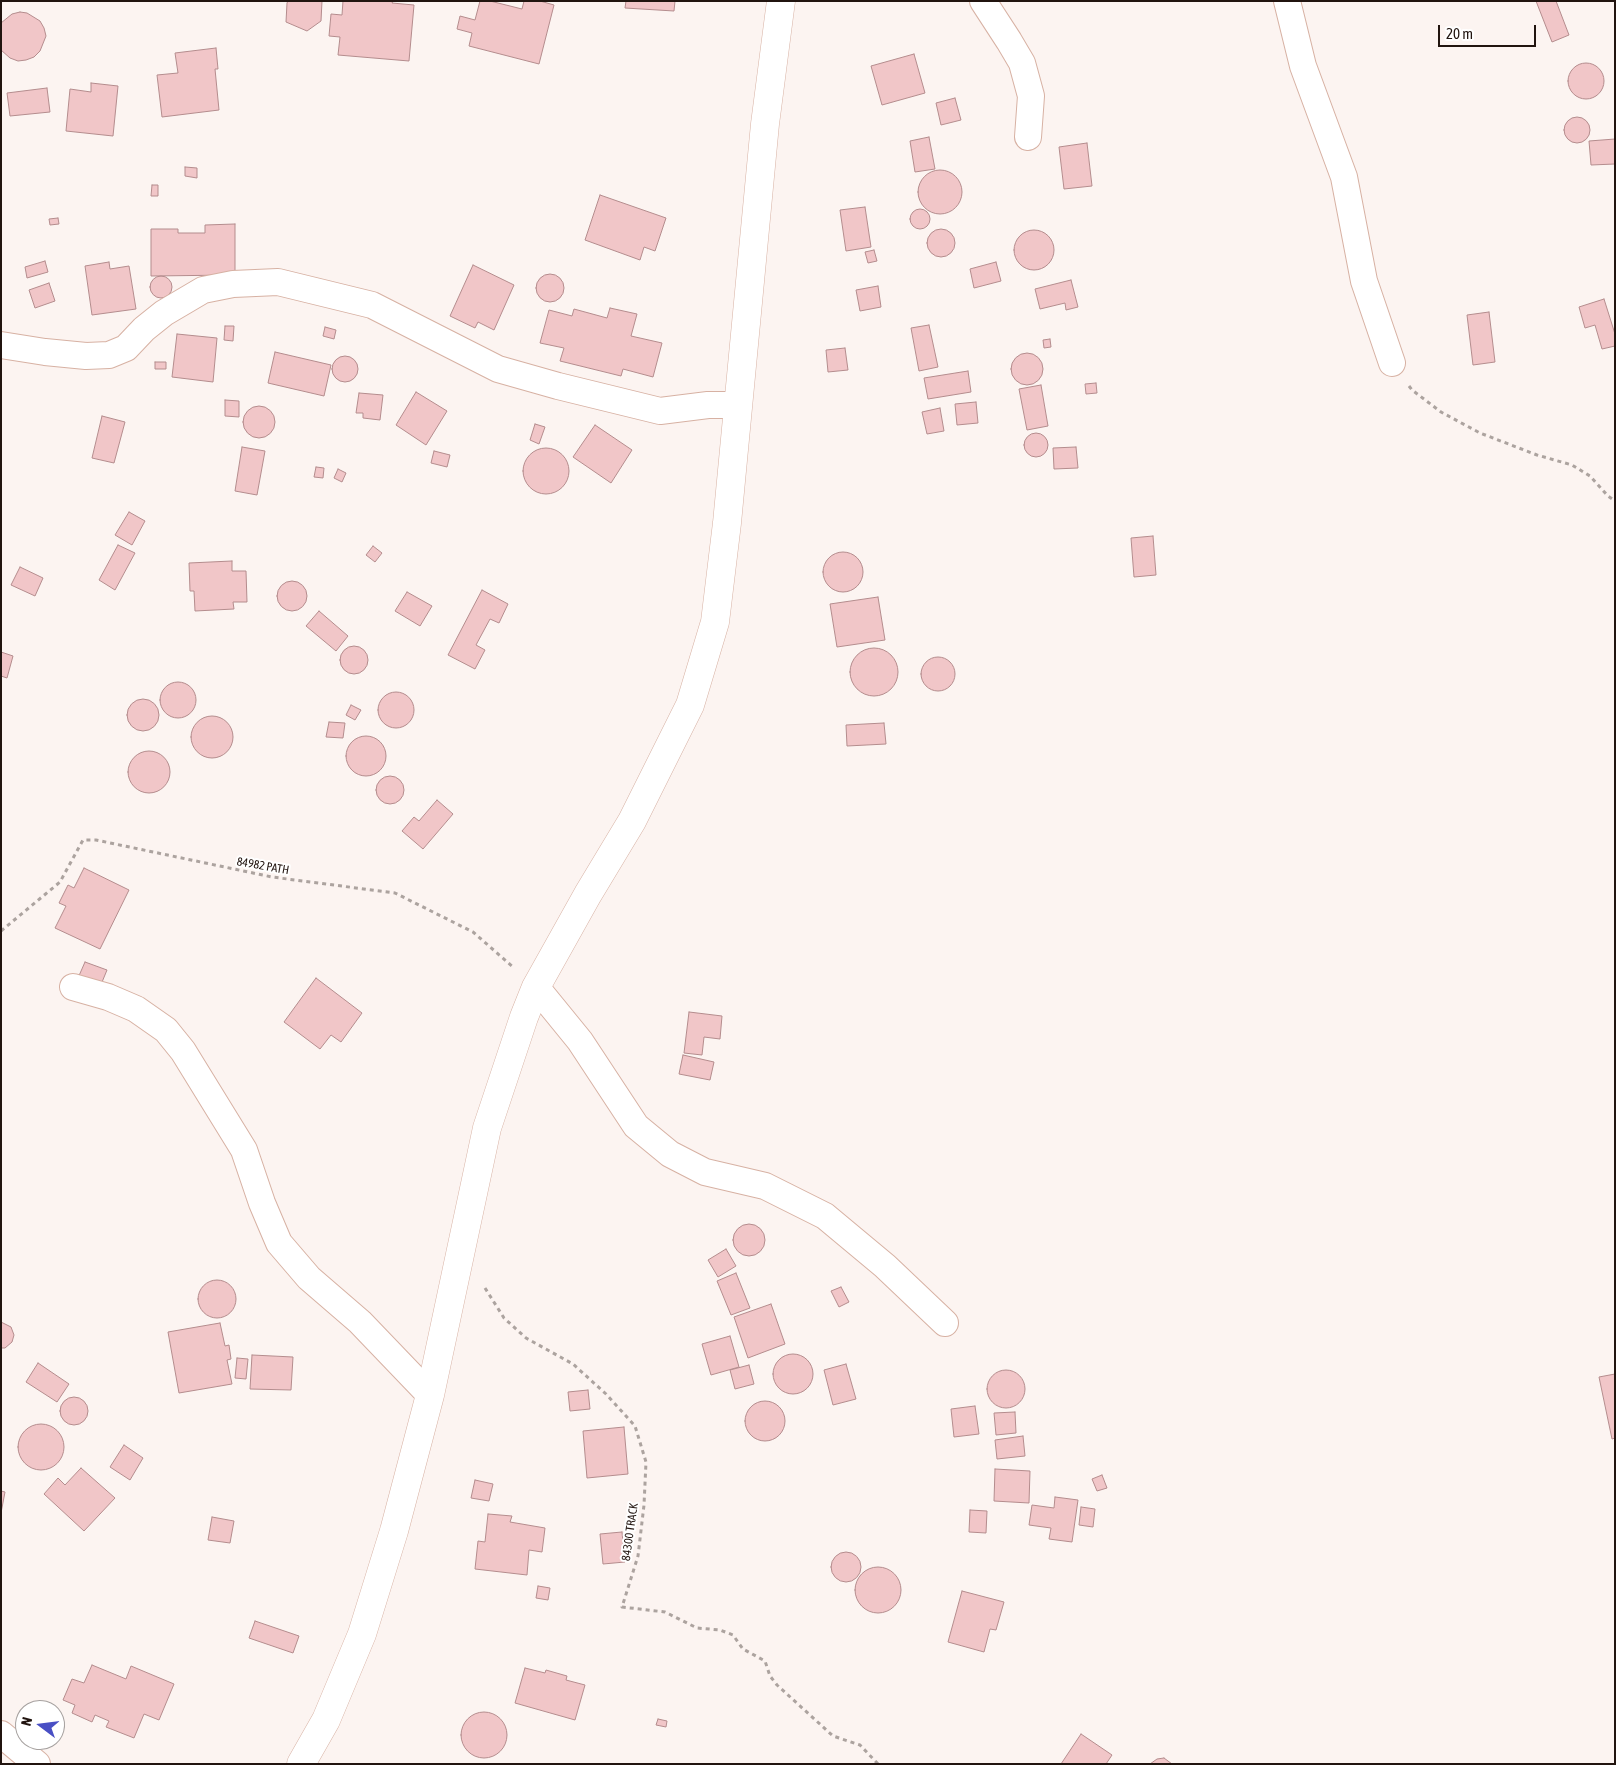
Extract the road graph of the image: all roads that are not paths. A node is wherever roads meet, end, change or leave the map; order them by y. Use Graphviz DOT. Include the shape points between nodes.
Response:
graph roads {
  1 [pos="781,1"];
  2 [pos="982,1"];
  3 [pos="1287,1"];
  4 [pos="1028,137"];
  5 [pos="1,345"];
  6 [pos="1392,363"];
  7 [pos="738,405"];
  8 [pos="73,988"];
  9 [pos="536,988"];
  10 [pos="945,1323"];
  11 [pos="430,1395"];
  12 [pos="1,1734"];
  13 [pos="37,1764"];
  14 [pos="301,1764"];
  1 -- 7 [label="street" via="765,124"];
  2 -- 4 [label="street" via="1022,63 1031,96"];
  3 -- 6 [label="street" via="1303,66 1344,177 1364,280"];
  5 -- 7 [label="street" via="86,356 109,355 126,348 164,313 203,290 233,284 278,282 372,305 498,369 558,386 660,411"];
  7 -- 9 [label="street" via="715,622 690,705 632,821"];
  8 -- 11 [label="street" via="136,1008 166,1030 183,1051 244,1150 279,1243 309,1278 360,1322"];
  9 -- 10 [label="street" via="580,1041 636,1126 670,1154 705,1172 766,1186 825,1216 885,1266"];
  9 -- 11 [label="street" via="487,1128"];
  11 -- 14 [label="street" via="394,1531 362,1634 326,1720"];
  12 -- 13 [label="street"];
}
